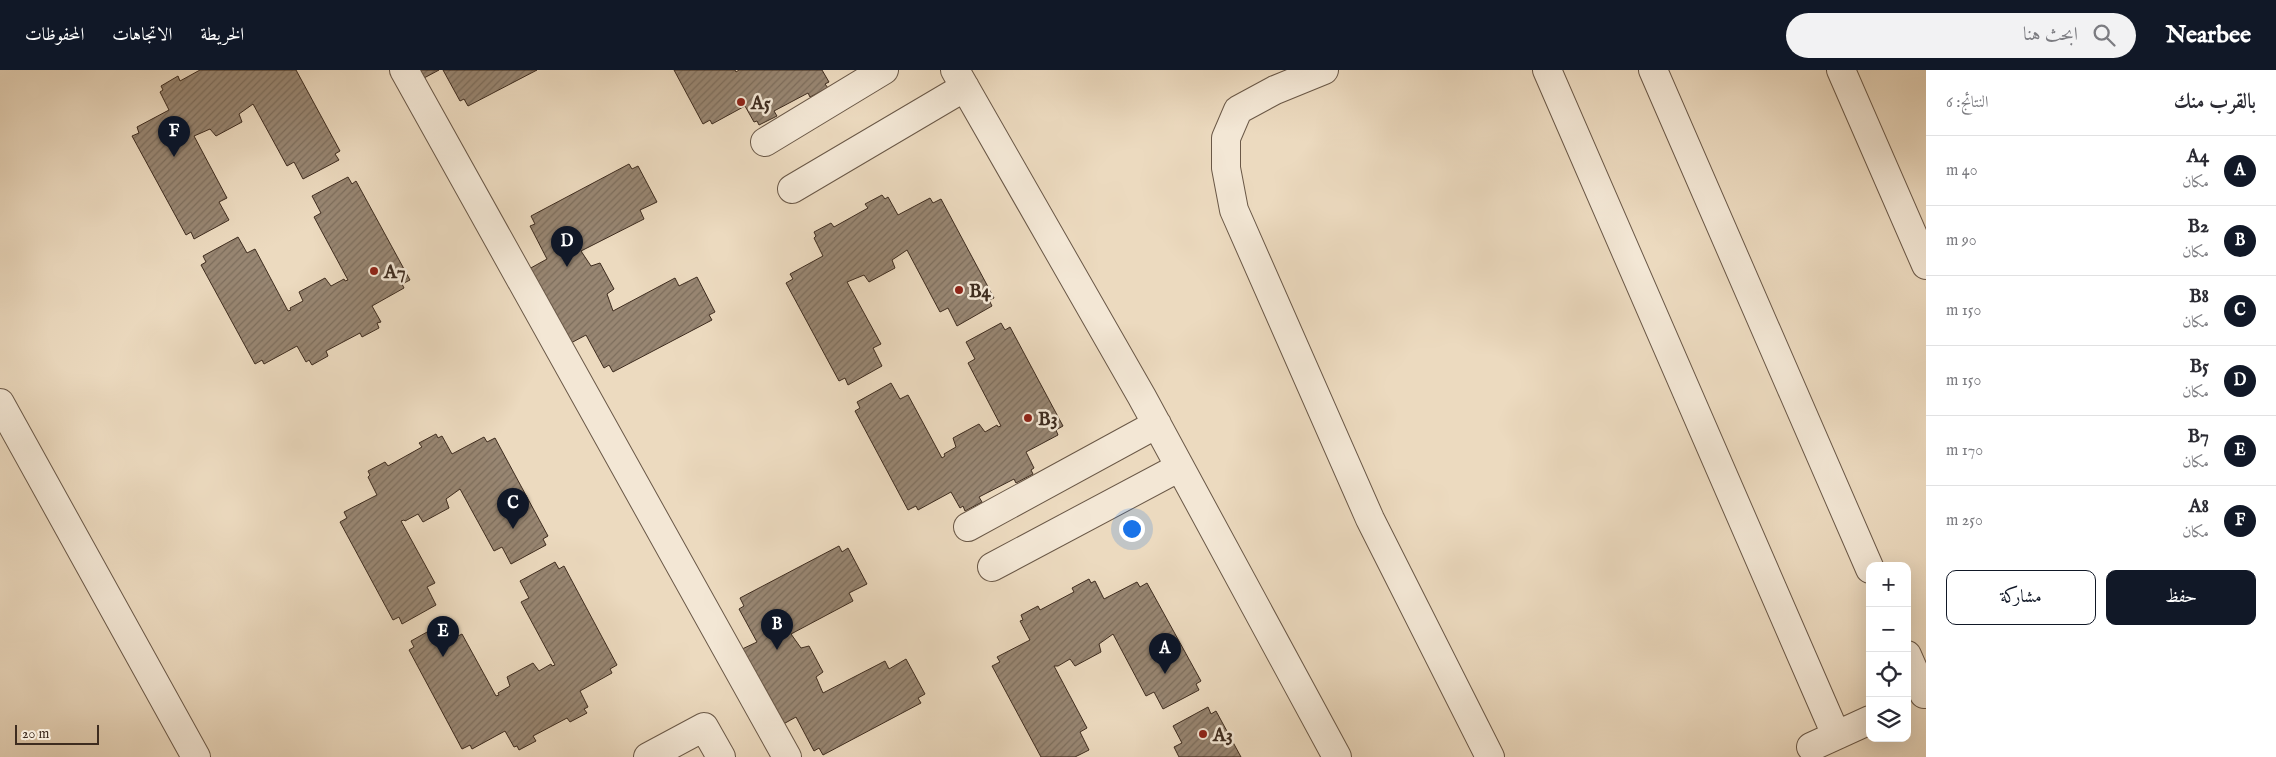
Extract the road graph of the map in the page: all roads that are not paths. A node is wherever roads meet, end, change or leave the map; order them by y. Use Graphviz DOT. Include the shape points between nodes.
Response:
graph roads {
  1 [pos="404,70"];
  2 [pos="884,70"];
  3 [pos="1324,70"];
  4 [pos="1547,70"];
  5 [pos="1653,70"];
  6 [pos="1840,70"];
  7 [pos="960,78"];
  8 [pos="764,142"];
  9 [pos="792,189"];
  10 [pos="1926,265"];
  11 [pos="0,403"];
  12 [pos="1157,424"];
  13 [pos="1180,467"];
  14 [pos="968,527"];
  15 [pos="1867,562"];
  16 [pos="992,567"];
  17 [pos="1911,669"];
  18 [pos="1919,697"];
  19 [pos="1866,722"];
  20 [pos="1836,736"];
  21 [pos="1811,747"];
  22 [pos="196,757"];
  23 [pos="648,757"];
  24 [pos="721,757"];
  25 [pos="787,757"];
  26 [pos="1337,757"];
  27 [pos="1490,757"];
  1 -- 25 [label="street"];
  2 -- 8 [label="street"];
  3 -- 27 [label="street" via="1275,90 1238,110 1226,138 1226,168 1234,210 1370,519"];
  4 -- 20 [label="street"];
  5 -- 15 [label="street"];
  6 -- 10 [label="street"];
  7 -- 9 [label="street"];
  7 -- 12 [label="street"];
  11 -- 22 [label="street"];
  12 -- 13 [label="street"];
  12 -- 14 [label="street"];
  13 -- 16 [label="street"];
  13 -- 26 [label="street"];
  17 -- 18 [label="street"];
  19 -- 20 [label="street"];
  20 -- 21 [label="street"];
  23 -- 24 [label="street" via="704,727"];
}
